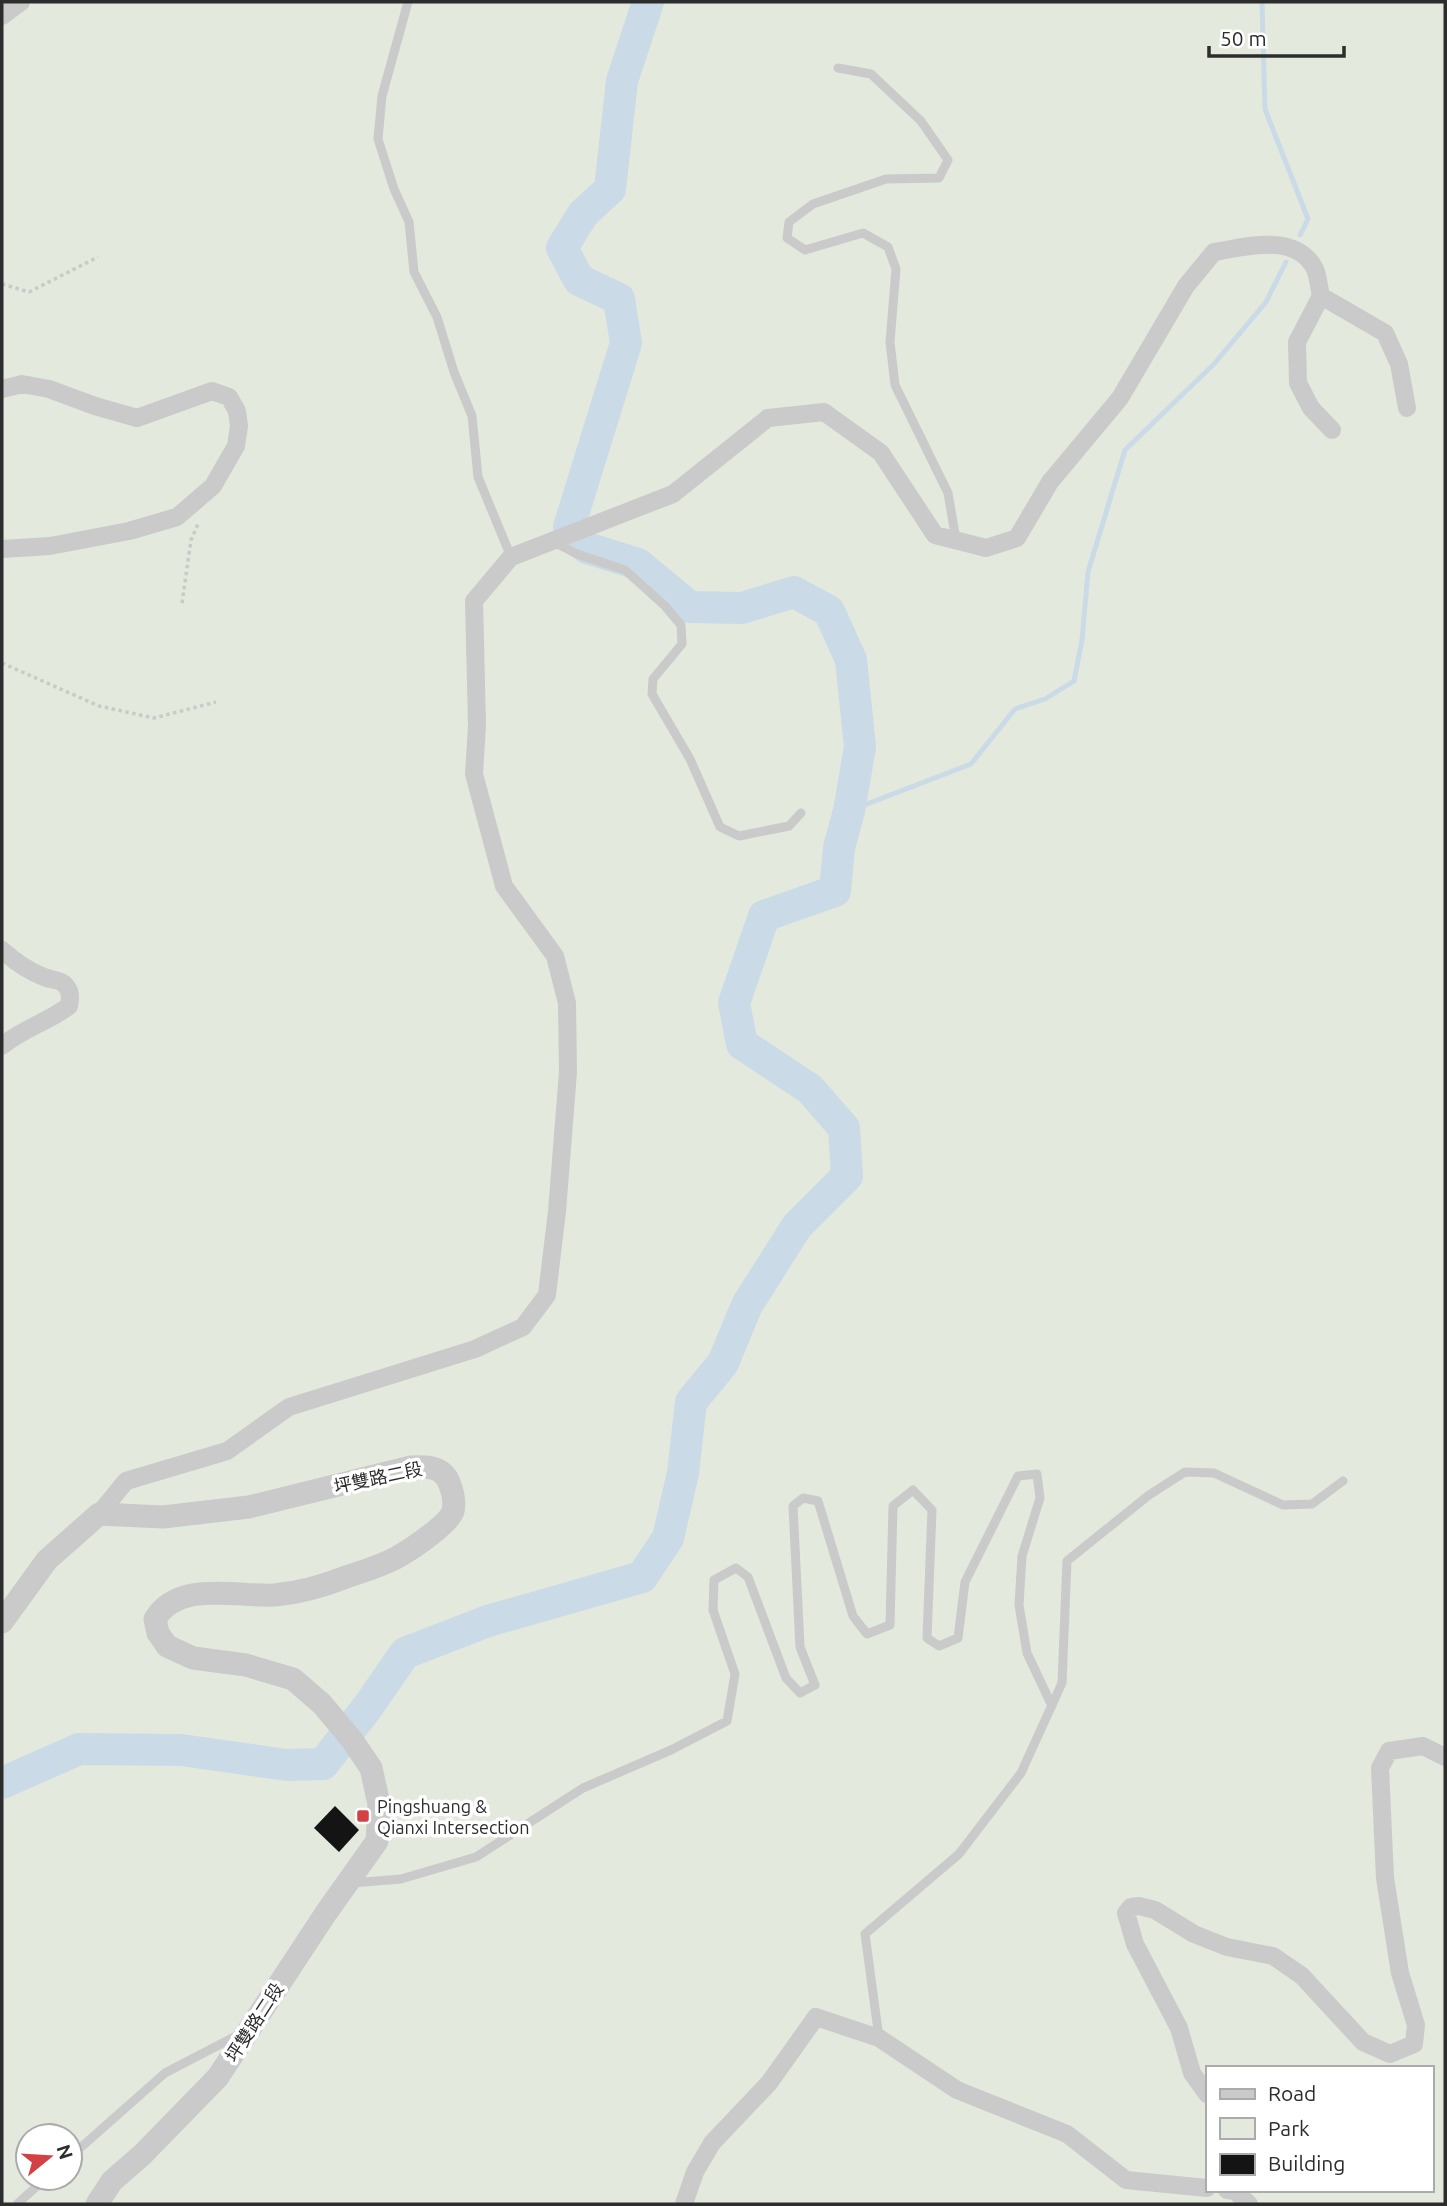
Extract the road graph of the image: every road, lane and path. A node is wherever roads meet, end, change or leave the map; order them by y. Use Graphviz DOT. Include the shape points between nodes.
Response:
graph roads {
  1 [pos="21,2"];
  2 [pos="408,2"];
  3 [pos="2,16"];
  4 [pos="838,68"];
  5 [pos="97,257"];
  6 [pos="2,285"];
  7 [pos="1321,296"];
  8 [pos="2,389"];
  9 [pos="1407,408"];
  10 [pos="1332,430"];
  11 [pos="200,519"];
  12 [pos="553,541"];
  13 [pos="957,542"];
  14 [pos="2,549"];
  15 [pos="511,558"];
  16 [pos="182,603"];
  17 [pos="2,663"];
  18 [pos="216,702"];
  19 [pos="801,813"];
  20 [pos="2,950"];
  21 [pos="2,1046"];
  22 [pos="1343,1481"];
  23 [pos="99,1514"];
  24 [pos="2,1622"];
  25 [pos="1052,1706"];
  26 [pos="1445,1757"];
  27 [pos="348,1884"];
  28 [pos="249,2030"];
  29 [pos="879,2038"];
  30 [pos="1206,2093"];
  31 [pos="84,2145"];
  32 [pos="1206,2188"];
  33 [pos="30,2192"];
  34 [pos="1236,2192"];
  35 [pos="17,2204"];
  36 [pos="97,2204"];
  37 [pos="684,2204"];
  38 [pos="1249,2204"];
  1 -- 3 [label="street"];
  2 -- 15 [label="lane" via="382,96 377,139 409,222 414,272 437,317 472,415 478,477"];
  4 -- 13 [label="lane" via="871,74 921,121 948,160 939,178 887,179 813,204 789,222 787,238 805,250 863,233 888,247 896,269 890,342 895,385 948,493"];
  5 -- 6 [label="path" via="29,292"];
  7 -- 9 [label="street" via="1385,333 1399,364"];
  7 -- 10 [label="street" via="1297,342 1298,383 1311,408"];
  7 -- 13 [label="street" via="1315,268 1298,249 1267,244 1214,252 1186,286 1120,398 1050,482 1017,538 986,548"];
  8 -- 14 [label="street" via="22,384 50,389 137,418 212,391 229,397 239,426 236,446 213,486 177,517 50,546"];
  11 -- 16 [label="path" via="191,540"];
  12 -- 13 [label="street" via="673,494 768,418 824,412 881,453 935,535"];
  12 -- 15 [label="street"];
  12 -- 19 [label="lane" via="625,570 681,625 682,644 653,679 652,694 690,759 720,827 739,836 789,826"];
  15 -- 23 [label="street" via="474,601 474,774 504,886 555,956 567,1003 568,1072 547,1295 523,1327 475,1349 289,1406 227,1451 126,1481"];
  17 -- 18 [label="path" via="99,706 154,718"];
  20 -- 21 [label="street" via="26,968 61,981 70,996 69,1006"];
  22 -- 25 [label="lane" via="1312,1504 1283,1505 1214,1473 1185,1472 1149,1495 1067,1561 1062,1683"];
  23 -- 24 [label="street" via="47,1560"];
  23 -- 27 [label="street, 坪雙路二段" via="163,1517 249,1507 428,1465 448,1479 453,1513 400,1556 313,1589 179,1598 161,1609 155,1619 167,1646 192,1658 246,1665 293,1679 323,1704 352,1740 370,1768 379,1804 377,1841"];
  25 -- 27 [label="lane" via="1027,1653 1019,1605 1022,1556 1040,1498 1037,1474 1018,1476 965,1582 958,1639 939,1646 927,1638 932,1510 913,1490 893,1506 890,1625 867,1634 853,1616 818,1501 803,1498 793,1506 800,1647 815,1685 800,1693 786,1678 748,1577 736,1568 714,1580 713,1610 735,1674 727,1721 583,1788 476,1857 401,1879"];
  25 -- 29 [label="lane" via="1021,1773 959,1854 865,1934"];
  26 -- 30 [label="street" via="1423,1746 1389,1751 1380,1768 1385,1878 1400,1973 1416,2025 1414,2044 1390,2054 1363,2042 1302,1976 1273,1956 1227,1947 1154,1910 1139,1906 1126,1913 1135,1944 1179,2028 1192,2073"];
  27 -- 28 [label="street, 坪雙路二段"];
  28 -- 31 [label="lane" via="165,2073"];
  28 -- 36 [label="street, 坪雙路二段" via="218,2077 112,2181"];
  29 -- 32 [label="street" via="957,2090 1067,2134 1126,2180"];
  29 -- 37 [label="street" via="816,2017 769,2083 712,2143"];
  33 -- 35 [label="lane"];
  34 -- 38 [label="street"];
}
